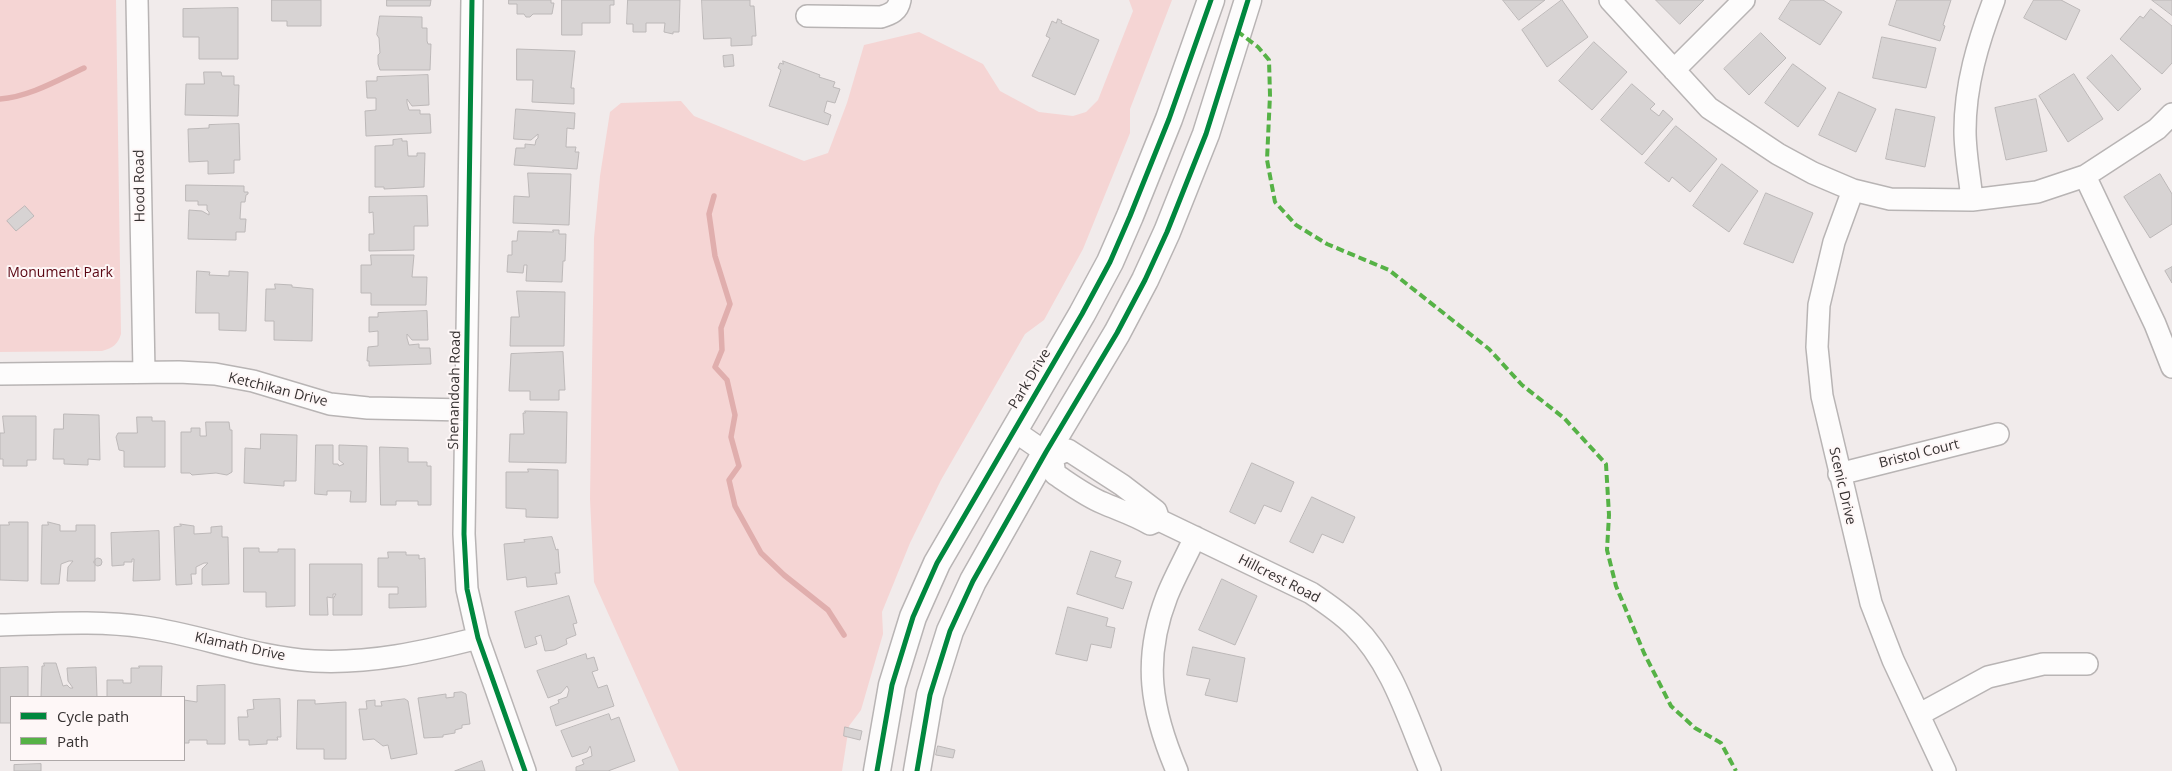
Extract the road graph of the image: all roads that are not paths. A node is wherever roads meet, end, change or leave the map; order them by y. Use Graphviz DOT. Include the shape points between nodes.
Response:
graph roads {
  1 [pos="137,0"];
  2 [pos="472,0"];
  3 [pos="900,0"];
  4 [pos="1211,0"];
  5 [pos="1248,0"];
  6 [pos="1610,0"];
  7 [pos="1744,0"];
  8 [pos="1994,0"];
  9 [pos="807,16"];
  10 [pos="1674,70"];
  11 [pos="2172,114"];
  12 [pos="2085,176"];
  13 [pos="1853,190"];
  14 [pos="1972,200"];
  15 [pos="2172,367"];
  16 [pos="144,372"];
  17 [pos="0,374"];
  18 [pos="466,410"];
  19 [pos="1013,430"];
  20 [pos="1998,434"];
  21 [pos="1049,454"];
  22 [pos="1839,474"];
  23 [pos="1123,486"];
  24 [pos="1111,506"];
  25 [pos="1159,520"];
  26 [pos="1195,537"];
  27 [pos="0,625"];
  28 [pos="478,638"];
  29 [pos="2087,664"];
  30 [pos="1920,714"];
  31 [pos="525,771"];
  32 [pos="877,771"];
  33 [pos="917,771"];
  34 [pos="1177,771"];
  35 [pos="1430,771"];
  36 [pos="1945,771"];
  1 -- 16 [label="street, Hood Road"];
  2 -- 18 [label="street, Shenandoah Road"];
  3 -- 9 [label="street" via="899,7 892,14 881,17"];
  4 -- 19 [label="street, Park Drive" via="1169,119 1110,262"];
  5 -- 21 [label="street" via="1206,134 1167,232 1117,333"];
  6 -- 10 [label="street"];
  7 -- 10 [label="street"];
  8 -- 14 [label="street" via="1980,35 1969,83 1965,132"];
  10 -- 13 [label="street" via="1709,108 1778,154"];
  11 -- 12 [label="street" via="2157,129"];
  12 -- 14 [label="street" via="2037,192"];
  12 -- 15 [label="street"];
  13 -- 14 [label="street" via="1890,198"];
  13 -- 22 [label="street, Scenic Drive" via="1834,242 1819,305 1816,347 1822,396"];
  16 -- 17 [label="street, Ketchikan Drive"];
  16 -- 18 [label="street, Ketchikan Drive" via="215,374 253,381 330,404"];
  18 -- 28 [label="street, Shenandoah Road" via="464,534 467,589"];
  19 -- 21 [label="street"];
  19 -- 32 [label="street, Park Drive" via="937,563 913,617 892,685"];
  20 -- 22 [label="street, Bristol Court"];
  21 -- 23 [label="street, Hillcrest Road" via="1068,450"];
  21 -- 24 [label="street, Hillcrest Road" via="1055,474"];
  21 -- 33 [label="street" via="973,581 950,631 930,695"];
  22 -- 30 [label="street, Scenic Drive" via="1871,603 1893,660"];
  23 -- 24 [label="street"];
  23 -- 25 [label="street, Hillcrest Road" via="1156,511"];
  24 -- 25 [label="street, Hillcrest Road" via="1150,524"];
  25 -- 26 [label="street, Hillcrest Road"];
  26 -- 34 [label="street" via="1167,596 1154,638 1151,664 1163,739"];
  26 -- 35 [label="street, Hillcrest Road" via="1311,593 1354,626 1385,667"];
  27 -- 28 [label="street, Klamath Drive" via="142,626 263,654 313,661 358,661 403,655"];
  28 -- 31 [label="street, Shenandoah Road"];
  29 -- 30 [label="street" via="2042,664 1988,677"];
  30 -- 36 [label="street, Scenic Drive"];
}
